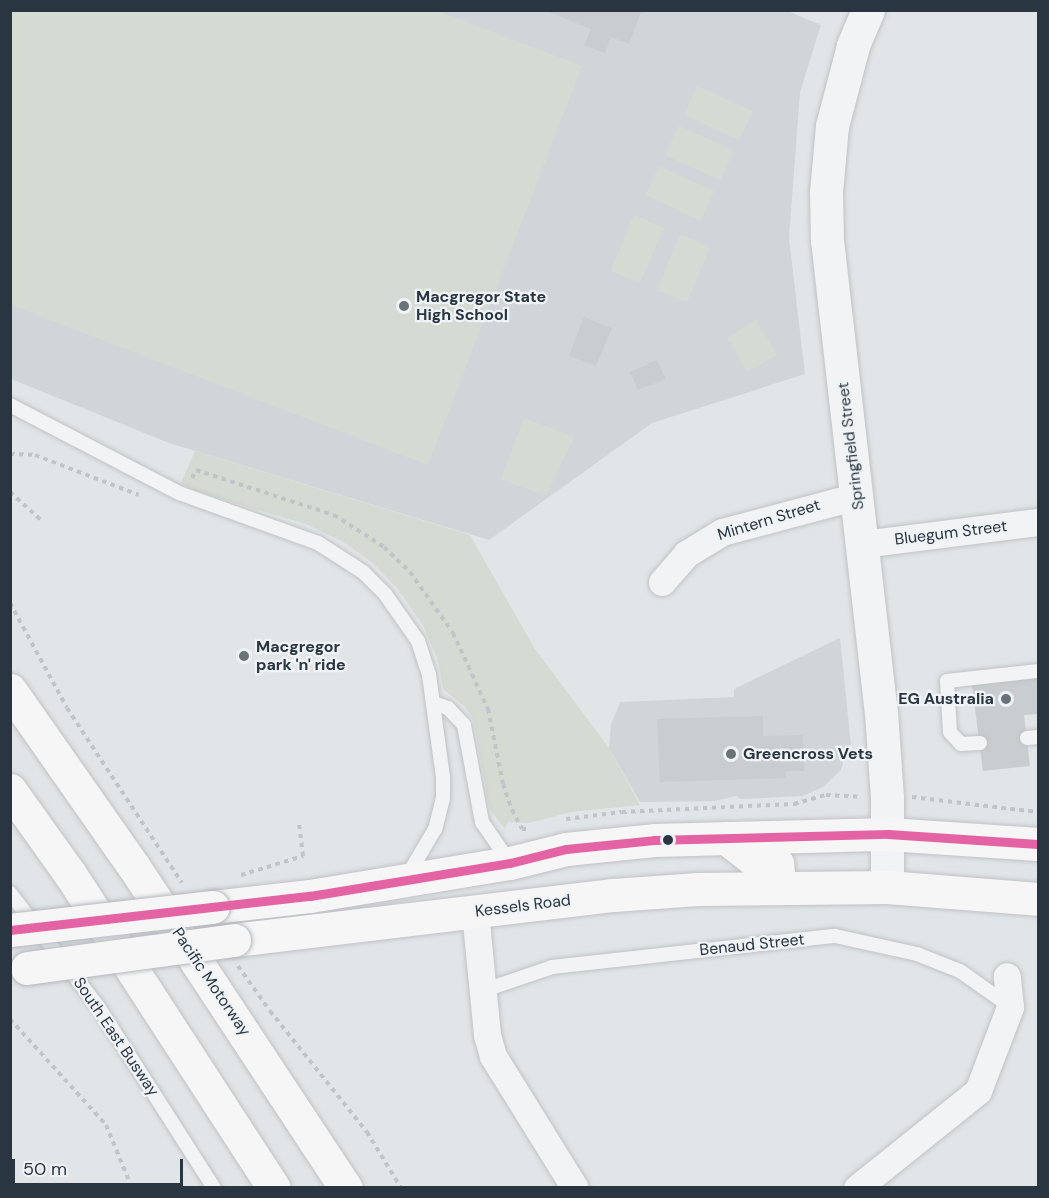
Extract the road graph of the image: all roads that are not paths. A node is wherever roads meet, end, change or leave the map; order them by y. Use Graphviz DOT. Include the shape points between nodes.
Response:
graph roads {
  1 [pos="868,10"];
  2 [pos="10,405"];
  3 [pos="856,496"];
  4 [pos="1038,522"];
  5 [pos="863,544"];
  6 [pos="662,582"];
  7 [pos="1038,671"];
  8 [pos="10,690"];
  9 [pos="434,703"];
  10 [pos="980,743"];
  11 [pos="10,790"];
  12 [pos="888,834"];
  13 [pos="724,836"];
  14 [pos="1038,844"];
  15 [pos="510,863"];
  16 [pos="405,880"];
  17 [pos="780,887"];
  18 [pos="887,887"];
  19 [pos="10,892"];
  20 [pos="1038,899"];
  21 [pos="475,912"];
  22 [pos="10,930"];
  23 [pos="19,969"];
  24 [pos="1007,976"];
  25 [pos="482,991"];
  26 [pos="1010,1007"];
  27 [pos="214,1188"];
  28 [pos="274,1188"];
  29 [pos="346,1188"];
  30 [pos="575,1188"];
  31 [pos="857,1188"];
  1 -- 3 [label="street, Springfield Street" via="832,126 826,192 827,240"];
  2 -- 9 [label="lane" via="179,493 292,532 339,554 386,594 404,616 418,641"];
  3 -- 5 [label="street, Springfield Street"];
  3 -- 6 [label="street, Mintern Street" via="722,532 686,554"];
  4 -- 5 [label="street, Bluegum Street"];
  5 -- 12 [label="street, Springfield Street" via="881,712"];
  7 -- 10 [label="lane" via="947,681 950,732 961,744"];
  8 -- 29 [label="highway, Pacific Motorway" via="207,975"];
  9 -- 15 [label="lane" via="448,708 464,725 482,822"];
  9 -- 16 [label="lane" via="443,777 442,806 435,829"];
  11 -- 28 [label="highway" via="76,884"];
  12 -- 13 [label="highway"];
  12 -- 14 [label="highway"];
  12 -- 18 [label="street, Springfield Street"];
  13 -- 15 [label="highway" via="567,849"];
  13 -- 17 [label="highway" via="752,858 777,864"];
  15 -- 16 [label="highway"];
  16 -- 22 [label="highway, bridge"];
  17 -- 18 [label="highway, Kessels Road"];
  17 -- 21 [label="highway, Kessels Road" via="613,895"];
  18 -- 20 [label="highway, Kessels Road"];
  19 -- 27 [label="lane, South East Busway" via="98,1005"];
  21 -- 23 [label="highway, Kessels Road, bridge"];
  21 -- 25 [label="street"];
  24 -- 26 [label="street"];
  25 -- 26 [label="lane, Benaud Street" via="552,967 835,936 917,954 960,971"];
  25 -- 30 [label="street" via="493,1056"];
  26 -- 31 [label="street" via="978,1091"];
}
